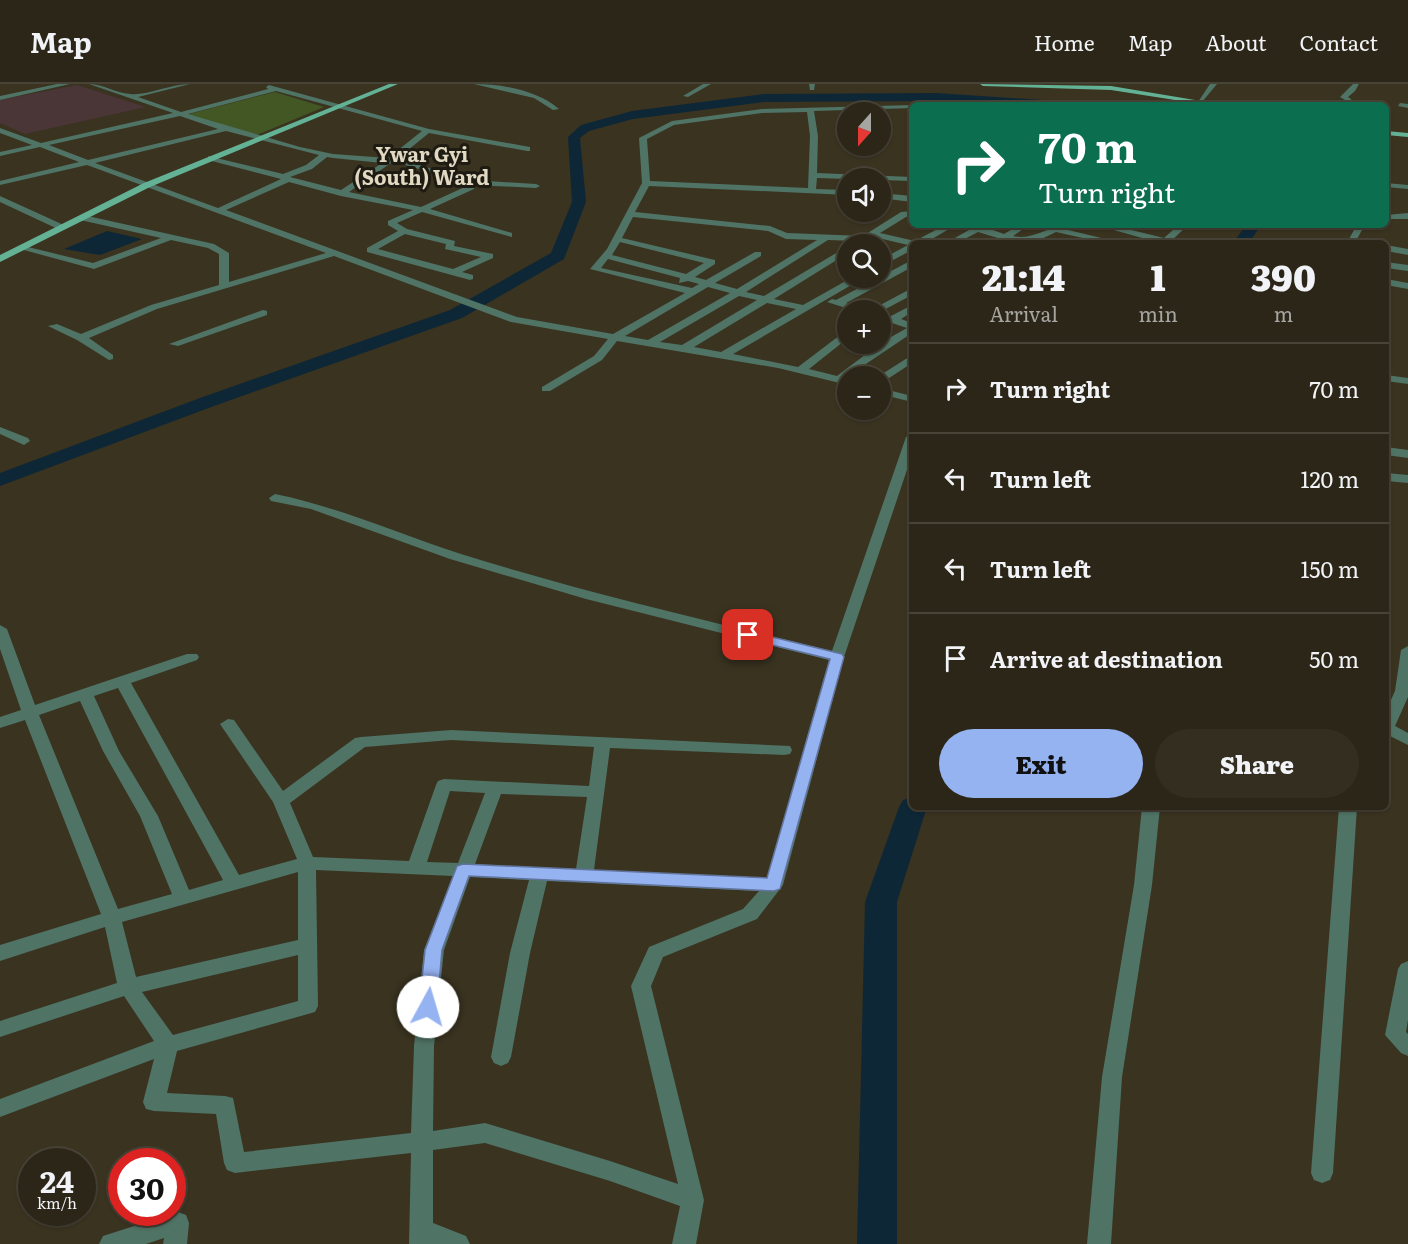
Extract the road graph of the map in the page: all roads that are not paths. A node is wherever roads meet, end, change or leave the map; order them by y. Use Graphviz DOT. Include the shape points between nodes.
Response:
graph roads {
  1 [pos="67,84"];
  2 [pos="92,84"];
  3 [pos="187,84"];
  4 [pos="258,84"];
  5 [pos="395,84"];
  6 [pos="477,84"];
  7 [pos="708,84"];
  8 [pos="983,84"];
  9 [pos="1214,84"];
  10 [pos="1356,84"];
  11 [pos="276,89"];
  12 [pos="686,96"];
  13 [pos="129,97"];
  14 [pos="0,98"];
  15 [pos="1200,101"];
  16 [pos="1205,102"];
  17 [pos="1348,102"];
  18 [pos="909,106"];
  19 [pos="338,107"];
  20 [pos="555,110"];
  21 [pos="810,110"];
  22 [pos="180,114"];
  23 [pos="0,129"];
  24 [pos="226,129"];
  25 [pos="428,131"];
  26 [pos="1389,133"];
  27 [pos="1408,135"];
  28 [pos="260,140"];
  29 [pos="40,144"];
  30 [pos="527,149"];
  31 [pos="0,154"];
  32 [pos="326,154"];
  33 [pos="211,158"];
  34 [pos="390,160"];
  35 [pos="90,163"];
  36 [pos="813,176"];
  37 [pos="285,178"];
  38 [pos="909,179"];
  39 [pos="471,182"];
  40 [pos="0,183"];
  41 [pos="646,183"];
  42 [pos="891,184"];
  43 [pos="1389,184"];
  44 [pos="147,185"];
  45 [pos="536,186"];
  46 [pos="909,186"];
  47 [pos="1408,187"];
  48 [pos="812,191"];
  49 [pos="837,192"];
  50 [pos="341,194"];
  51 [pos="891,196"];
  52 [pos="0,199"];
  53 [pos="909,199"];
  54 [pos="420,209"];
  55 [pos="218,211"];
  56 [pos="630,214"];
  57 [pos="909,214"];
  58 [pos="1408,216"];
  59 [pos="1389,217"];
  60 [pos="83,218"];
  61 [pos="63,228"];
  62 [pos="946,228"];
  63 [pos="978,228"];
  64 [pos="982,228"];
  65 [pos="1020,228"];
  66 [pos="1111,228"];
  67 [pos="1181,228"];
  68 [pos="1358,230"];
  69 [pos="404,231"];
  70 [pos="1061,232"];
  71 [pos="874,234"];
  72 [pos="509,235"];
  73 [pos="173,236"];
  74 [pos="826,237"];
  75 [pos="1005,237"];
  76 [pos="837,238"];
  77 [pos="617,239"];
  78 [pos="891,239"];
  79 [pos="924,240"];
  80 [pos="956,240"];
  81 [pos="1000,240"];
  82 [pos="1016,240"];
  83 [pos="1036,240"];
  84 [pos="1104,240"];
  85 [pos="1157,240"];
  86 [pos="1167,240"];
  87 [pos="1356,240"];
  88 [pos="909,244"];
  89 [pos="23,247"];
  90 [pos="909,247"];
  91 [pos="1389,249"];
  92 [pos="1408,252"];
  93 [pos="336,253"];
  94 [pos="758,254"];
  95 [pos="606,256"];
  96 [pos="837,256"];
  97 [pos="891,257"];
  98 [pos="0,259"];
  99 [pos="909,265"];
  100 [pos="1389,265"];
  101 [pos="1408,268"];
  102 [pos="455,272"];
  103 [pos="470,277"];
  104 [pos="687,278"];
  105 [pos="1389,283"];
  106 [pos="707,284"];
  107 [pos="224,285"];
  108 [pos="1408,286"];
  109 [pos="672,287"];
  110 [pos="838,288"];
  111 [pos="695,292"];
  112 [pos="736,293"];
  113 [pos="909,293"];
  114 [pos="820,298"];
  115 [pos="764,300"];
  116 [pos="844,300"];
  117 [pos="891,302"];
  118 [pos="837,303"];
  119 [pos="803,308"];
  120 [pos="909,310"];
  121 [pos="263,313"];
  122 [pos="892,320"];
  123 [pos="53,326"];
  124 [pos="909,326"];
  125 [pos="909,329"];
  126 [pos="615,337"];
  127 [pos="81,338"];
  128 [pos="837,341"];
  129 [pos="650,343"];
  130 [pos="174,344"];
  131 [pos="684,349"];
  132 [pos="724,355"];
  133 [pos="109,357"];
  134 [pos="909,360"];
  135 [pos="860,366"];
  136 [pos="801,370"];
  137 [pos="891,373"];
  138 [pos="1389,378"];
  139 [pos="837,379"];
  140 [pos="1408,381"];
  141 [pos="546,389"];
  142 [pos="891,393"];
  143 [pos="909,398"];
  144 [pos="0,430"];
  145 [pos="24,441"];
  146 [pos="909,446"];
  147 [pos="1389,451"];
  148 [pos="1408,454"];
  149 [pos="1389,477"];
  150 [pos="1408,479"];
  151 [pos="275,498"];
  152 [pos="0,629"];
  153 [pos="1408,650"];
  154 [pos="192,657"];
  155 [pos="837,657"];
  156 [pos="122,681"];
  157 [pos="1406,691"];
  158 [pos="85,694"];
  159 [pos="30,712"];
  160 [pos="0,723"];
  161 [pos="228,724"];
  162 [pos="1389,724"];
  163 [pos="1389,729"];
  164 [pos="1408,740"];
  165 [pos="603,743"];
  166 [pos="784,750"];
  167 [pos="495,788"];
  168 [pos="596,792"];
  169 [pos="281,801"];
  170 [pos="1151,810"];
  171 [pos="1348,810"];
  172 [pos="307,862"];
  173 [pos="416,868"];
  174 [pos="463,870"];
  175 [pos="540,874"];
  176 [pos="584,876"];
  177 [pos="234,884"];
  178 [pos="774,885"];
  179 [pos="183,898"];
  180 [pos="112,918"];
  181 [pos="307,945"];
  182 [pos="0,953"];
  183 [pos="1408,969"];
  184 [pos="128,987"];
  185 [pos="0,1029"];
  186 [pos="168,1045"];
  187 [pos="1408,1047"];
  188 [pos="501,1057"];
  189 [pos="0,1108"];
  190 [pos="422,1142"];
  191 [pos="1322,1173"];
  192 [pos="693,1200"];
  193 [pos="421,1237"];
  194 [pos="111,1244"];
  195 [pos="175,1244"];
  196 [pos="458,1244"];
  197 [pos="684,1244"];
  198 [pos="1099,1244"];
  1 -- 14 [label="street"];
  2 -- 13 [label="street"];
  3 -- 13 [label="street"];
  4 -- 11 [label="street"];
  5 -- 19 [label="main road"];
  6 -- 20 [label="street" via="536,96"];
  7 -- 12 [label="street"];
  8 -- 15 [label="main road" via="1100,88"];
  9 -- 15 [label="street"];
  10 -- 17 [label="street" via="1343,97"];
  11 -- 19 [label="street"];
  11 -- 22 [label="street"];
  13 -- 22 [label="street"];
  15 -- 16 [label="main road"];
  18 -- 21 [label="street"];
  19 -- 25 [label="street"];
  19 -- 28 [label="main road"];
  21 -- 36 [label="street"];
  21 -- 41 [label="street" via="762,111 672,123 643,138"];
  22 -- 24 [label="street"];
  22 -- 29 [label="street"];
  23 -- 29 [label="street"];
  24 -- 28 [label="street"];
  24 -- 35 [label="street"];
  25 -- 30 [label="street"];
  25 -- 34 [label="street"];
  26 -- 27 [label="main road"];
  28 -- 32 [label="street"];
  28 -- 33 [label="main road"];
  29 -- 31 [label="street"];
  29 -- 35 [label="street"];
  32 -- 34 [label="street"];
  32 -- 37 [label="street"];
  33 -- 37 [label="street"];
  33 -- 44 [label="main road"];
  34 -- 39 [label="street"];
  34 -- 50 [label="street"];
  35 -- 40 [label="street"];
  35 -- 44 [label="street"];
  36 -- 38 [label="street"];
  36 -- 48 [label="street"];
  37 -- 50 [label="street"];
  37 -- 55 [label="street"];
  39 -- 45 [label="street"];
  39 -- 54 [label="street" via="471,187 453,197"];
  41 -- 48 [label="street"];
  41 -- 56 [label="street"];
  42 -- 46 [label="street"];
  43 -- 47 [label="street"];
  44 -- 55 [label="street"];
  44 -- 60 [label="main road"];
  48 -- 49 [label="street"];
  50 -- 54 [label="street"];
  51 -- 53 [label="street"];
  52 -- 61 [label="street"];
  54 -- 69 [label="street" via="391,223"];
  54 -- 72 [label="street"];
  55 -- 93 [label="street"];
  56 -- 74 [label="street" via="770,229 786,236"];
  56 -- 77 [label="street"];
  57 -- 71 [label="street"];
  58 -- 59 [label="street"];
  60 -- 61 [label="main road"];
  60 -- 73 [label="street"];
  61 -- 89 [label="main road"];
  62 -- 79 [label="street"];
  63 -- 80 [label="street"];
  64 -- 75 [label="street"];
  65 -- 75 [label="street"];
  66 -- 85 [label="street"];
  67 -- 86 [label="street"];
  68 -- 87 [label="street"];
  69 -- 102 [label="street" via="369,250"];
  69 -- 102 [label="street" via="452,243 448,247 490,256"];
  70 -- 83 [label="street"];
  70 -- 84 [label="street"];
  73 -- 89 [label="street" via="94,266"];
  73 -- 107 [label="street" via="224,253"];
  74 -- 76 [label="street"];
  74 -- 112 [label="street" via="794,261"];
  75 -- 81 [label="street"];
  75 -- 82 [label="street"];
  77 -- 95 [label="street"];
  77 -- 104 [label="street" via="712,262"];
  78 -- 88 [label="street"];
  89 -- 98 [label="main road"];
  90 -- 97 [label="street"];
  91 -- 92 [label="street"];
  93 -- 107 [label="street"];
  93 -- 126 [label="street" via="515,320"];
  94 -- 106 [label="street"];
  95 -- 104 [label="street"];
  95 -- 109 [label="street" via="596,269"];
  96 -- 115 [label="street"];
  99 -- 116 [label="street"];
  100 -- 101 [label="street"];
  102 -- 103 [label="street"];
  104 -- 106 [label="street"];
  104 -- 109 [label="street"];
  105 -- 108 [label="street"];
  106 -- 111 [label="street"];
  106 -- 112 [label="street"];
  107 -- 127 [label="street"];
  109 -- 111 [label="street"];
  110 -- 114 [label="street"];
  111 -- 126 [label="street"];
  112 -- 115 [label="street"];
  112 -- 129 [label="street"];
  113 -- 117 [label="street"];
  114 -- 118 [label="street"];
  114 -- 119 [label="street"];
  115 -- 119 [label="street"];
  115 -- 131 [label="street"];
  119 -- 132 [label="street"];
  120 -- 122 [label="street"];
  121 -- 130 [label="street"];
  122 -- 124 [label="street"];
  123 -- 127 [label="street"];
  125 -- 135 [label="street"];
  126 -- 129 [label="street"];
  126 -- 141 [label="street" via="598,358"];
  127 -- 133 [label="street"];
  128 -- 136 [label="street"];
  129 -- 131 [label="street"];
  131 -- 132 [label="street"];
  132 -- 136 [label="street"];
  134 -- 137 [label="street"];
  136 -- 139 [label="street"];
  138 -- 140 [label="street"];
  142 -- 143 [label="street"];
  144 -- 145 [label="street"];
  146 -- 155 [label="street"];
  147 -- 148 [label="street"];
  149 -- 150 [label="street"];
  151 -- 155 [label="street" via="314,506 455,556 591,596"];
  152 -- 159 [label="street"];
  153 -- 157 [label="street"];
  154 -- 156 [label="street"];
  155 -- 178 [label="street"];
  156 -- 158 [label="street"];
  156 -- 177 [label="street"];
  157 -- 162 [label="street"];
  158 -- 159 [label="street"];
  158 -- 179 [label="street" via="111,751 149,816"];
  159 -- 160 [label="street"];
  159 -- 180 [label="street"];
  161 -- 169 [label="street"];
  163 -- 164 [label="street"];
  165 -- 166 [label="street"];
  165 -- 168 [label="street"];
  165 -- 169 [label="street" via="452,735 361,742"];
  167 -- 168 [label="street"];
  167 -- 173 [label="street" via="444,785"];
  167 -- 174 [label="street"];
  168 -- 176 [label="street"];
  169 -- 172 [label="street"];
  170 -- 198 [label="street" via="1143,885 1112,1077"];
  171 -- 191 [label="street"];
  172 -- 173 [label="street"];
  172 -- 177 [label="street"];
  172 -- 181 [label="street"];
  173 -- 174 [label="street"];
  174 -- 175 [label="street"];
  174 -- 190 [label="street" via="434,950 424,1046"];
  175 -- 176 [label="street"];
  175 -- 188 [label="street" via="520,953"];
  176 -- 178 [label="street"];
  177 -- 179 [label="street"];
  178 -- 192 [label="street" via="750,914 656,952 641,986"];
  179 -- 180 [label="street"];
  180 -- 182 [label="street"];
  180 -- 184 [label="street"];
  181 -- 184 [label="street"];
  181 -- 186 [label="street" via="308,1006"];
  183 -- 187 [label="street" via="1395,1035"];
  184 -- 185 [label="street"];
  184 -- 186 [label="street"];
  186 -- 189 [label="street"];
  186 -- 190 [label="street" via="154,1102 225,1105 235,1163"];
  190 -- 192 [label="street" via="485,1133"];
  190 -- 193 [label="street"];
  192 -- 197 [label="street"];
  193 -- 196 [label="street"];
  194 -- 195 [label="street" via="178,1223"];
}
